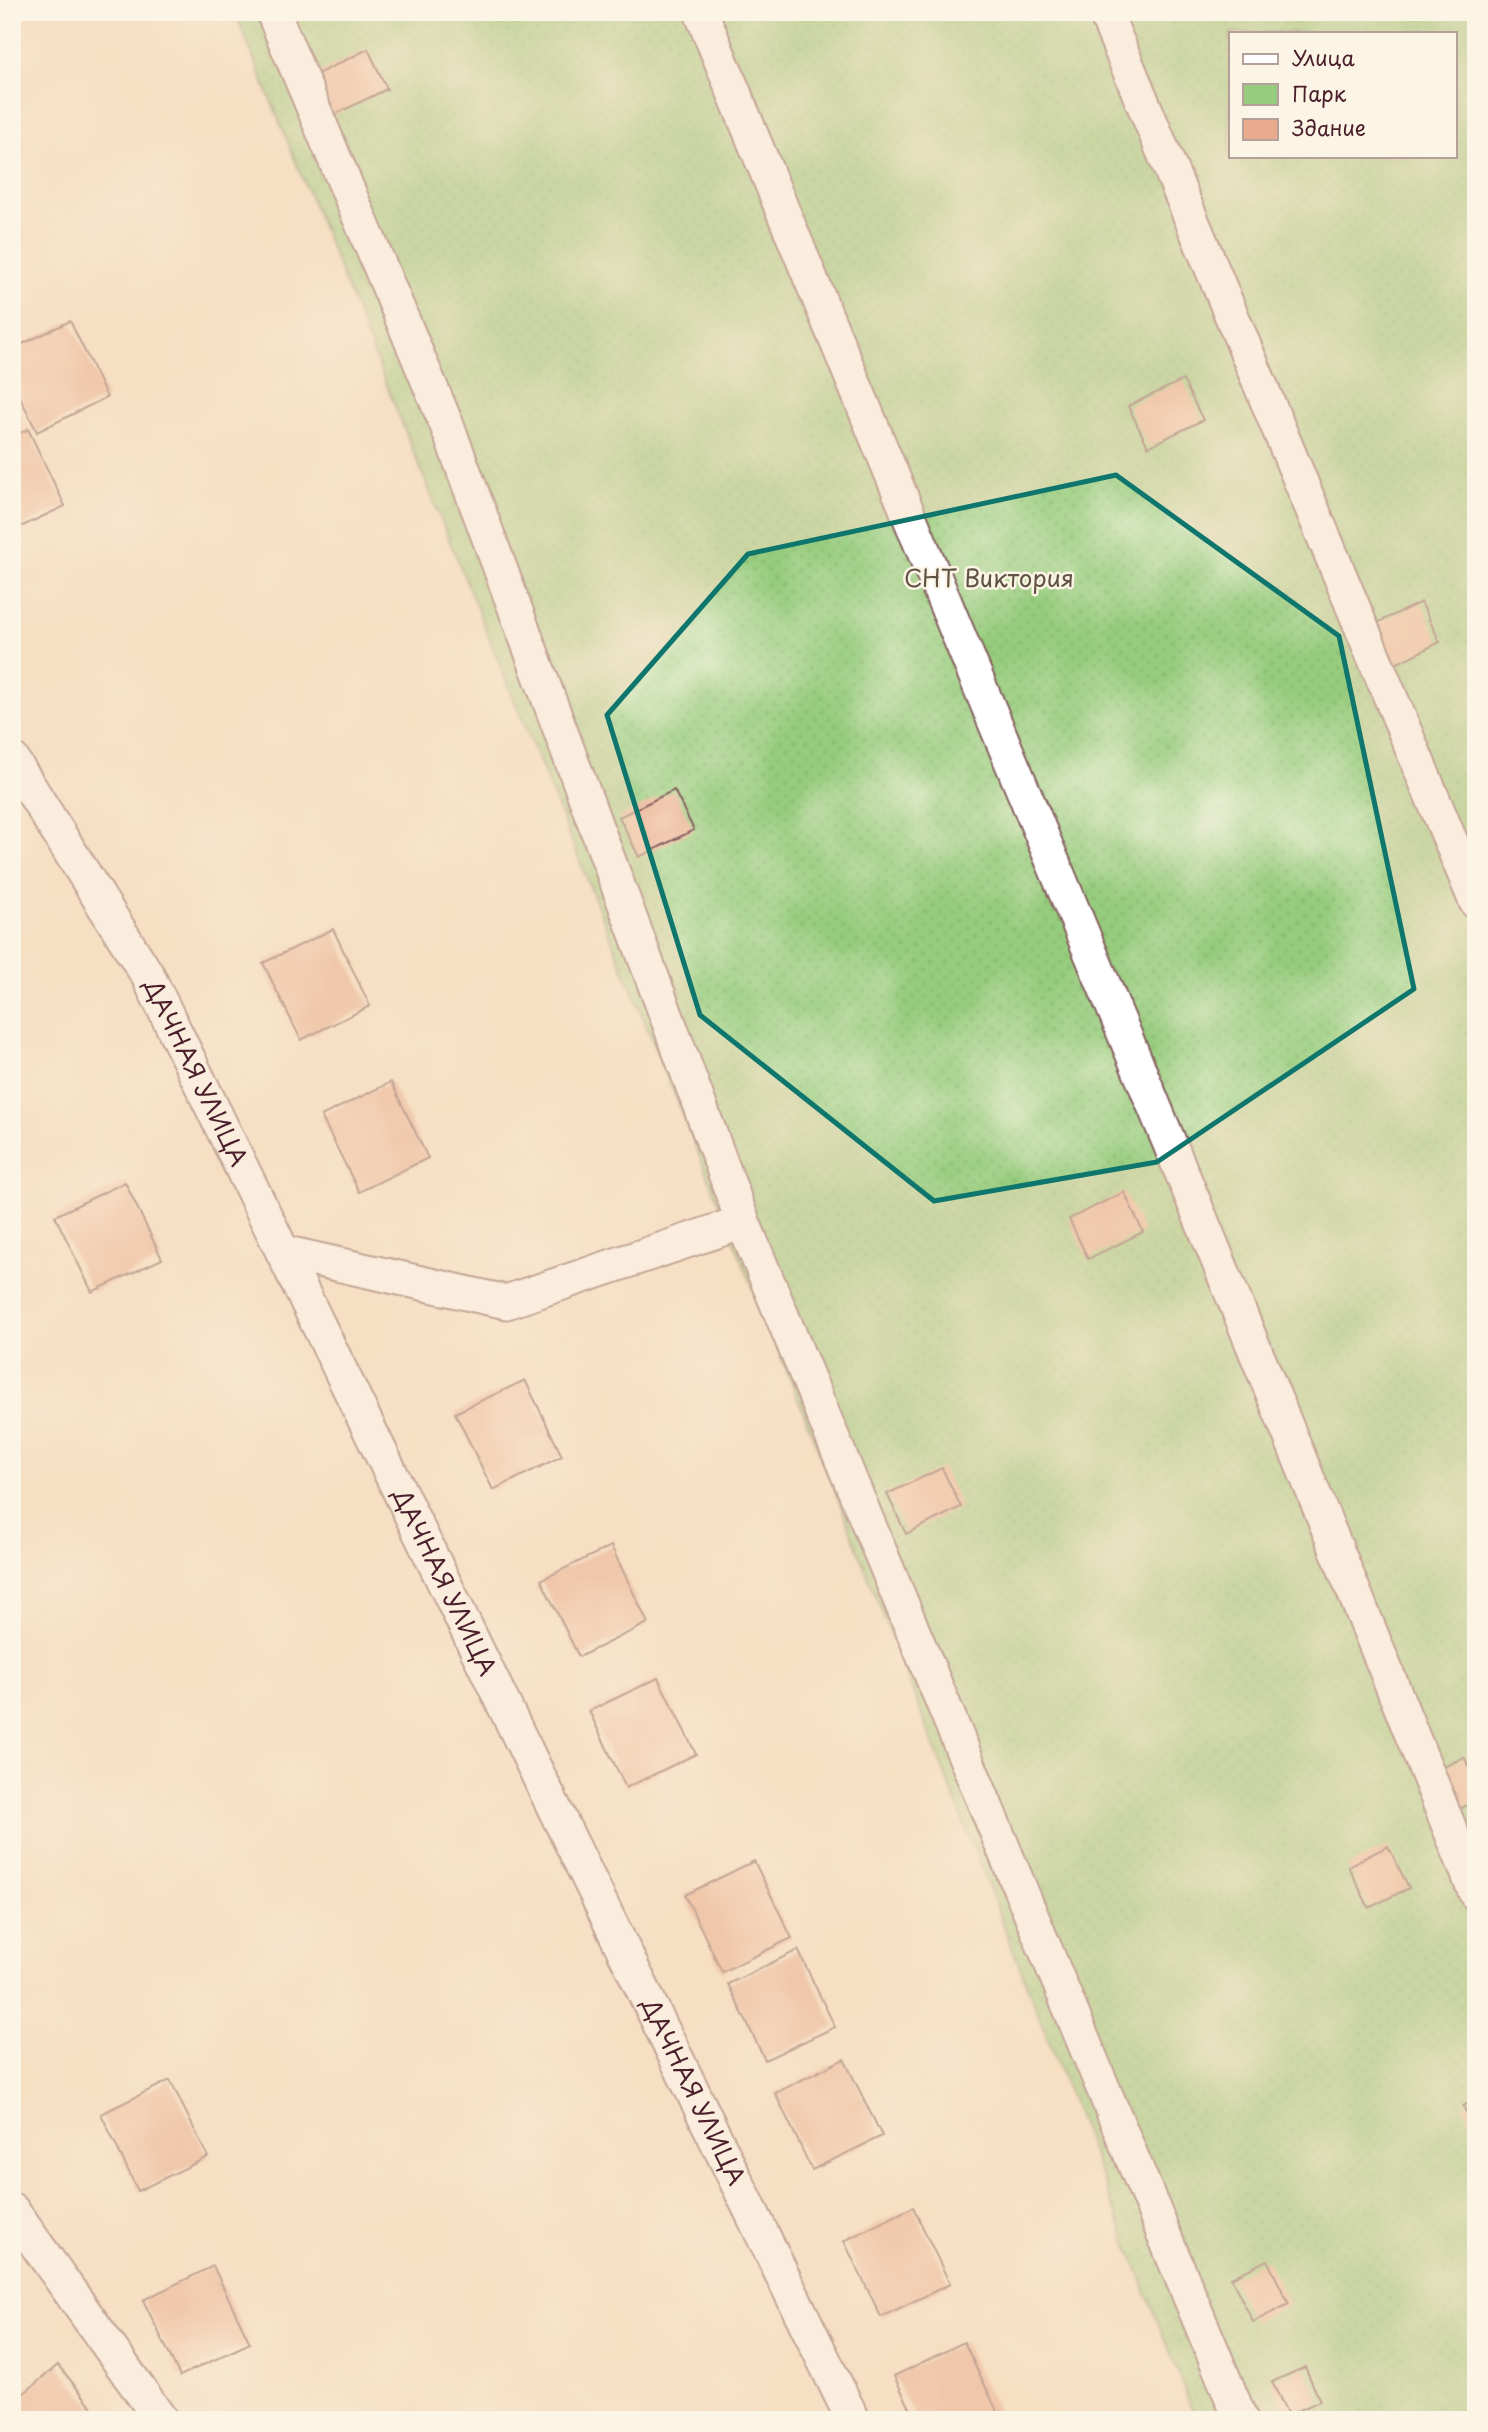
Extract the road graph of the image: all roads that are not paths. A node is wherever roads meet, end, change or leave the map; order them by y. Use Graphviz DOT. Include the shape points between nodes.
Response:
graph roads {
  1 [pos="273,12"];
  2 [pos="701,12"];
  3 [pos="1105,12"];
  4 [pos="12,759"];
  5 [pos="1476,901"];
  6 [pos="743,1222"];
  7 [pos="283,1252"];
  8 [pos="1476,1894"];
  9 [pos="12,2210"];
  10 [pos="161,2420"];
  11 [pos="853,2420"];
  12 [pos="1241,2420"];
  1 -- 6 [label="street" via="448,428"];
  2 -- 8 [label="street"];
  3 -- 5 [label="street"];
  4 -- 7 [label="street, ДАЧНАЯ УЛИЦА" via="148,976"];
  6 -- 7 [label="street" via="506,1302"];
  6 -- 12 [label="street"];
  7 -- 11 [label="street, ДАЧНАЯ УЛИЦА"];
  9 -- 10 [label="street"];
}
